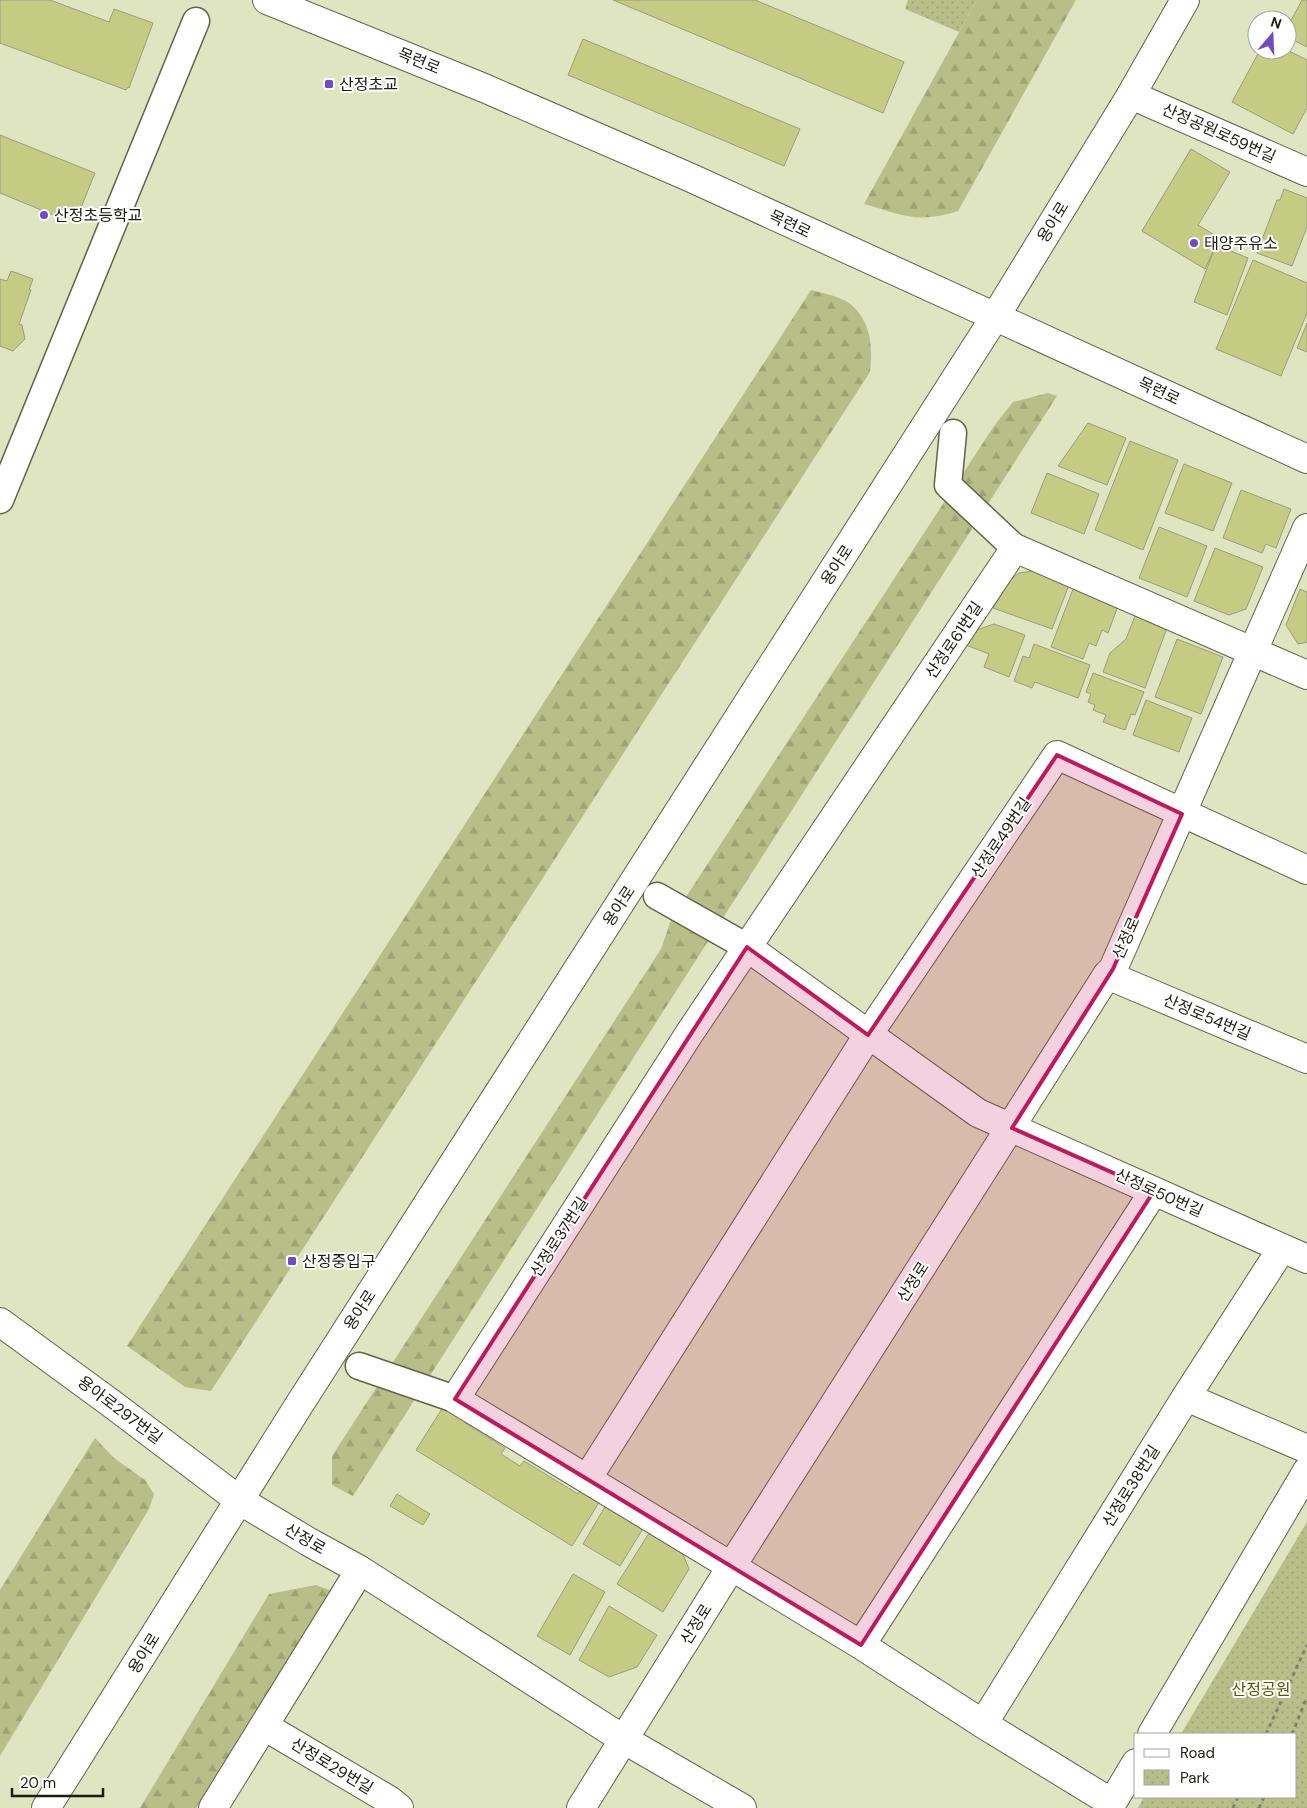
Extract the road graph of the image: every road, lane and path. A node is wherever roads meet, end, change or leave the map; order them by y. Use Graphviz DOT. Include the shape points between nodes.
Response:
graph roads {
  1 [pos="267,0"];
  2 [pos="1185,0"];
  3 [pos="196,20"];
  4 [pos="1131,95"];
  5 [pos="1307,172"];
  6 [pos="996,317"];
  7 [pos="953,433"];
  8 [pos="1307,459"];
  9 [pos="0,500"];
  10 [pos="1307,528"];
  11 [pos="1015,548"];
  12 [pos="1253,651"];
  13 [pos="1307,675"];
  14 [pos="1182,814"];
  15 [pos="1307,870"];
  16 [pos="658,896"];
  17 [pos="747,947"];
  18 [pos="1107,975"];
  19 [pos="868,1035"];
  20 [pos="1307,1059"];
  21 [pos="1012,1128"];
  22 [pos="1154,1191"];
  23 [pos="1282,1248"];
  24 [pos="1307,1259"];
  25 [pos="0,1322"];
  26 [pos="359,1366"];
  27 [pos="1186,1397"];
  28 [pos="456,1399"];
  29 [pos="1307,1449"];
  30 [pos="1307,1471"];
  31 [pos="587,1479"];
  32 [pos="239,1500"];
  33 [pos="731,1567"];
  34 [pos="360,1570"];
  35 [pos="861,1645"];
  36 [pos="1307,1646"];
  37 [pos="1307,1697"];
  38 [pos="983,1724"];
  39 [pos="264,1726"];
  40 [pos="1153,1733"];
  41 [pos="1266,1733"];
  42 [pos="1292,1733"];
  43 [pos="623,1740"];
  44 [pos="1134,1766"];
  45 [pos="390,1805"];
  46 [pos="46,1808"];
  47 [pos="213,1808"];
  48 [pos="581,1808"];
  49 [pos="742,1808"];
  1 -- 6 [label="street, 목련로" via="484,88"];
  2 -- 4 [label="street, 용아로"];
  3 -- 9 [label="street"];
  4 -- 5 [label="street, 산정공원로59번길"];
  4 -- 6 [label="street, 용아로"];
  6 -- 8 [label="street, 목련로"];
  6 -- 32 [label="street, 용아로"];
  7 -- 11 [label="street" via="948,485"];
  10 -- 12 [label="street, 산정로"];
  11 -- 12 [label="street"];
  11 -- 17 [label="street, 산정로61번길"];
  12 -- 13 [label="street"];
  12 -- 14 [label="street, 산정로"];
  14 -- 15 [label="street"];
  14 -- 18 [label="street, 산정로" via="1113,969"];
  14 -- 19 [label="street, 산정로49번길" via="1057,755"];
  16 -- 17 [label="street"];
  17 -- 19 [label="street"];
  17 -- 28 [label="street, 산정로37번길" via="688,1034"];
  18 -- 20 [label="street, 산정로54번길"];
  18 -- 21 [label="street, 산정로"];
  19 -- 21 [label="street" via="978,1114"];
  19 -- 31 [label="street"];
  21 -- 22 [label="street, 산정로50번길"];
  21 -- 33 [label="street, 산정로"];
  22 -- 23 [label="street, 산정로50번길"];
  22 -- 35 [label="street"];
  23 -- 24 [label="street, 산정로50번길"];
  23 -- 27 [label="street, 산정로38번길"];
  25 -- 32 [label="street, 용아로297번길"];
  26 -- 28 [label="street"];
  27 -- 29 [label="street"];
  27 -- 38 [label="street, 산정로38번길"];
  28 -- 31 [label="street"];
  30 -- 40 [label="street"];
  31 -- 33 [label="street"];
  32 -- 34 [label="street, 산정로"];
  32 -- 46 [label="street, 용아로"];
  33 -- 35 [label="street"];
  33 -- 43 [label="street, 산정로"];
  34 -- 39 [label="street"];
  34 -- 43 [label="street, 산정로"];
  35 -- 38 [label="street"];
  36 -- 41 [label="path"];
  37 -- 42 [label="path"];
  38 -- 44 [label="street" via="1112,1804"];
  39 -- 45 [label="street, 산정로29번길"];
  39 -- 47 [label="street"];
  43 -- 48 [label="street, 산정로"];
  43 -- 49 [label="street, 산정로"];
}
